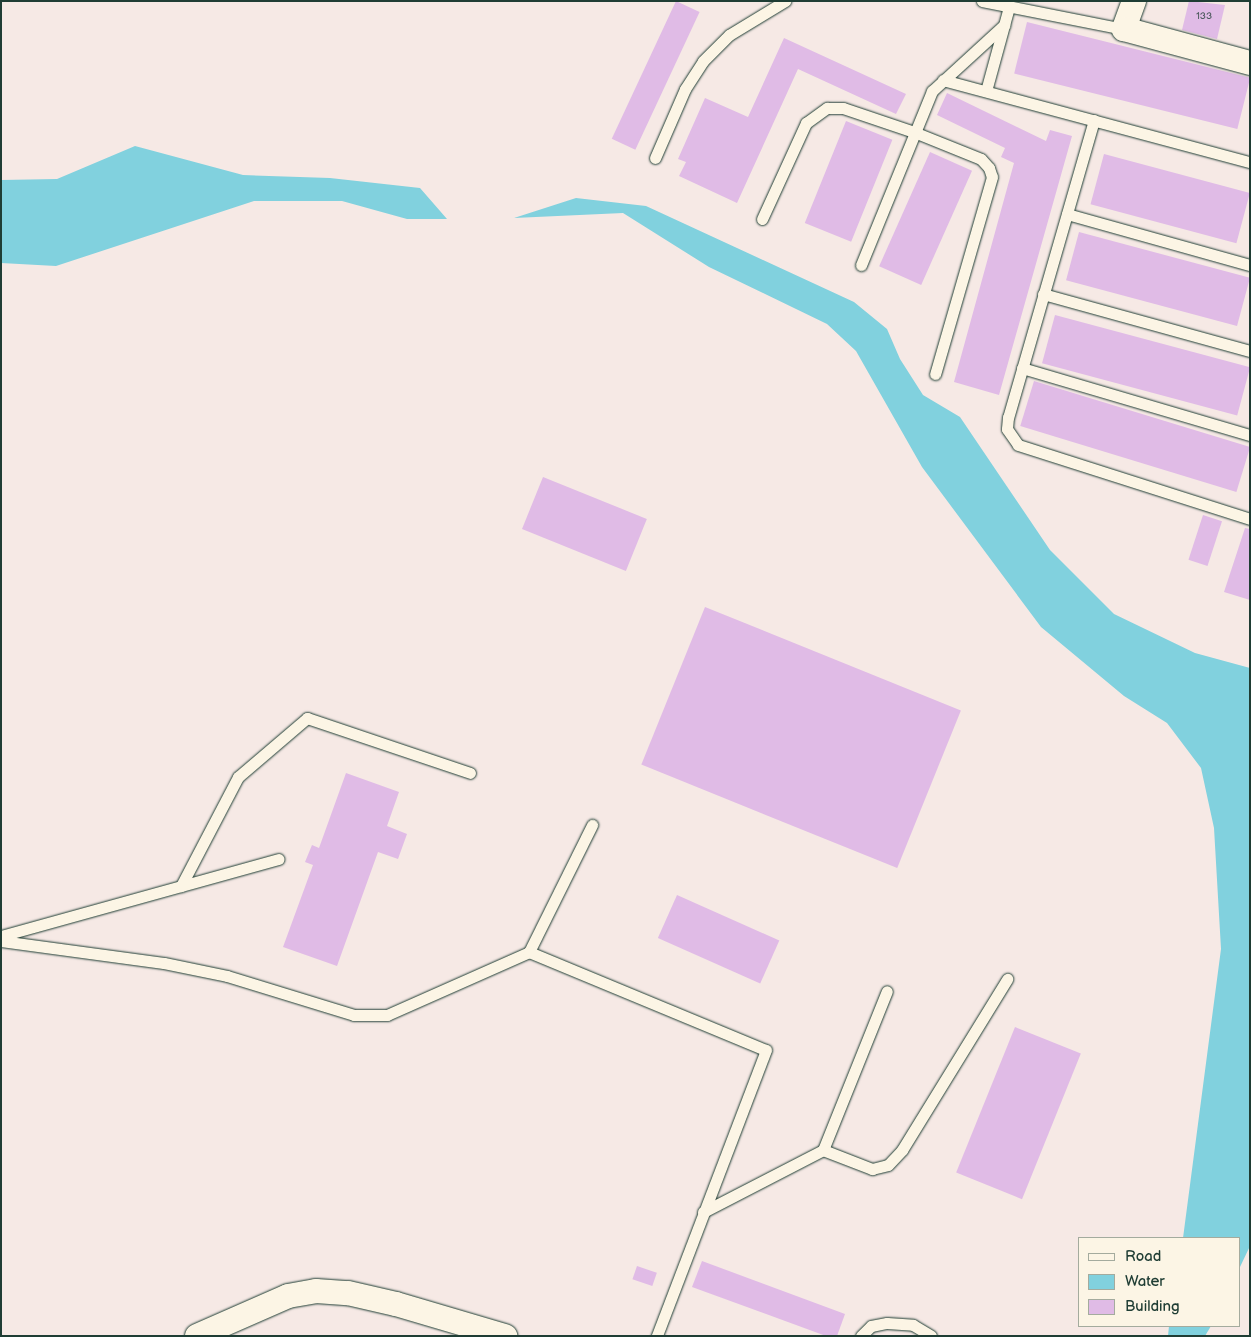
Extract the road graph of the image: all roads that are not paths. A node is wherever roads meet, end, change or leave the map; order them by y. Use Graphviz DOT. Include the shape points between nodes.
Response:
graph roads {
  1 [pos="785,1"];
  2 [pos="982,1"];
  3 [pos="1134,1"];
  4 [pos="1009,7"];
  5 [pos="1004,25"];
  6 [pos="1124,29"];
  7 [pos="1250,63"];
  8 [pos="943,80"];
  9 [pos="986,91"];
  10 [pos="1094,120"];
  11 [pos="914,132"];
  12 [pos="655,158"];
  13 [pos="1250,162"];
  14 [pos="1067,214"];
  15 [pos="762,219"];
  16 [pos="861,265"];
  17 [pos="1250,265"];
  18 [pos="1043,294"];
  19 [pos="1250,351"];
  20 [pos="1022,368"];
  21 [pos="935,374"];
  22 [pos="1250,435"];
  23 [pos="1250,519"];
  24 [pos="470,774"];
  25 [pos="592,825"];
  26 [pos="278,858"];
  27 [pos="181,886"];
  28 [pos="1,936"];
  29 [pos="1,941"];
  30 [pos="529,952"];
  31 [pos="1006,979"];
  32 [pos="887,991"];
  33 [pos="823,1150"];
  34 [pos="703,1212"];
  35 [pos="197,1336"];
  36 [pos="505,1336"];
  37 [pos="657,1336"];
  38 [pos="861,1336"];
  39 [pos="931,1336"];
  1 -- 12 [label="lane" via="729,35 703,61 685,89"];
  2 -- 4 [label="lane"];
  3 -- 6 [label="street"];
  4 -- 5 [label="lane"];
  4 -- 6 [label="lane"];
  5 -- 8 [label="lane"];
  5 -- 9 [label="lane"];
  6 -- 7 [label="street"];
  8 -- 9 [label="lane"];
  8 -- 11 [label="lane" via="932,91"];
  9 -- 10 [label="lane"];
  10 -- 13 [label="lane"];
  10 -- 14 [label="lane"];
  11 -- 15 [label="lane" via="843,108 827,108 816,113 806,123"];
  11 -- 16 [label="lane"];
  11 -- 21 [label="lane" via="981,159 992,177"];
  14 -- 17 [label="lane"];
  14 -- 18 [label="lane"];
  18 -- 19 [label="lane"];
  18 -- 20 [label="lane"];
  20 -- 22 [label="lane"];
  20 -- 23 [label="lane" via="1007,429 1018,445"];
  24 -- 27 [label="lane" via="307,718 238,778"];
  25 -- 30 [label="lane"];
  26 -- 27 [label="lane"];
  27 -- 28 [label="lane"];
  29 -- 30 [label="lane" via="164,963 227,976 371,1017 388,1015"];
  30 -- 34 [label="lane" via="766,1050"];
  31 -- 33 [label="lane" via="902,1150 888,1165 872,1169"];
  32 -- 33 [label="lane"];
  33 -- 34 [label="lane"];
  34 -- 37 [label="lane"];
  35 -- 36 [label="street" via="288,1296 316,1291 348,1293 387,1302"];
  38 -- 39 [label="lane" via="871,1326 887,1323 913,1325"];
}
